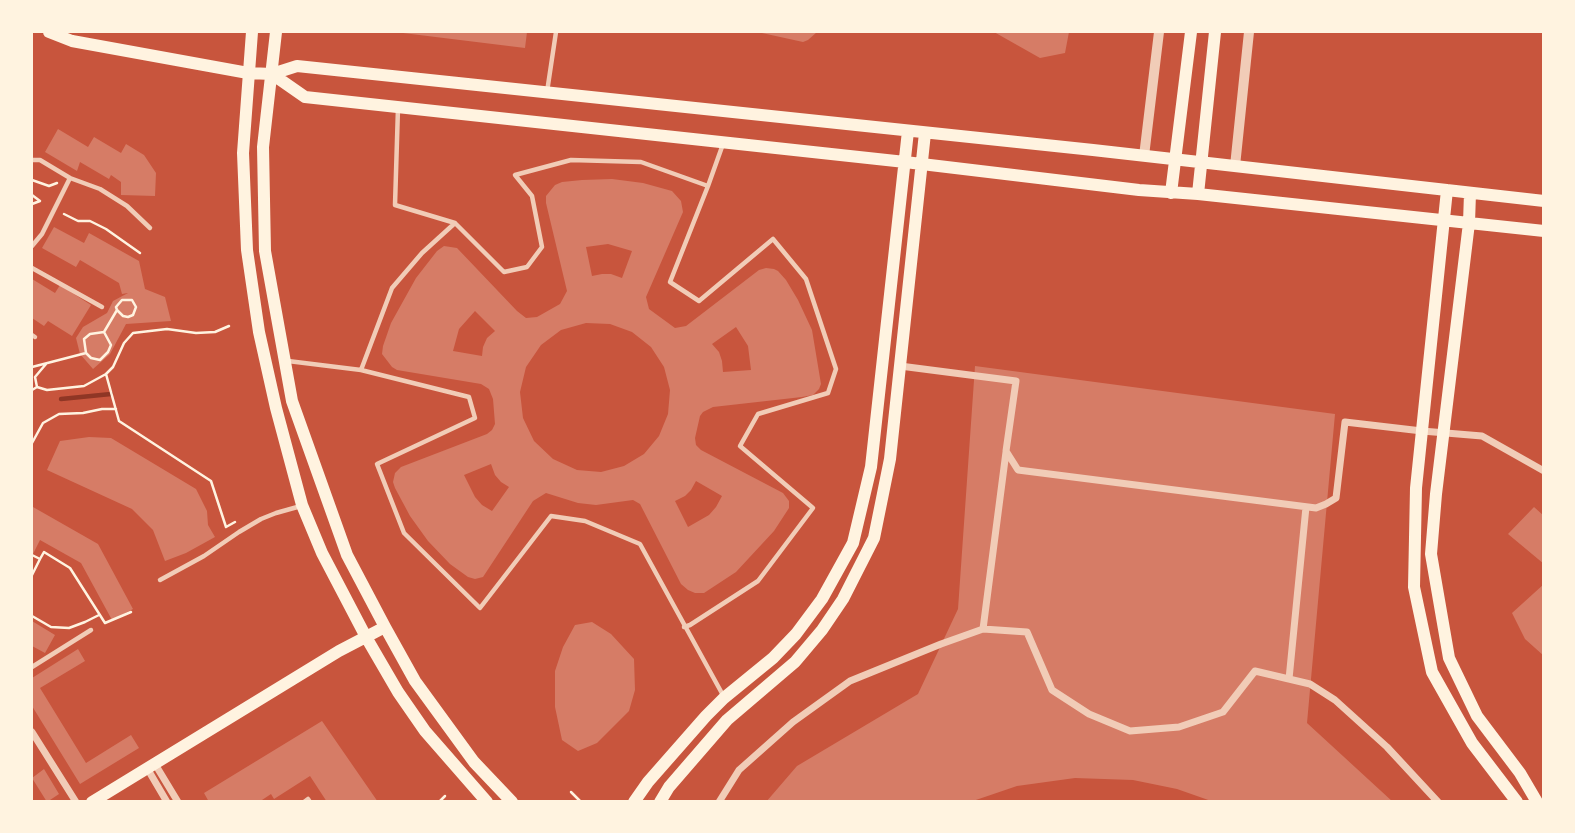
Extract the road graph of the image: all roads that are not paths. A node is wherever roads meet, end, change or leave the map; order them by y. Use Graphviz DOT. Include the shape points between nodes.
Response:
graph roads {
  1 [pos="49,32"];
  2 [pos="252,32"];
  3 [pos="276,32"];
  4 [pos="556,32"];
  5 [pos="1159,32"];
  6 [pos="1191,32"];
  7 [pos="1215,32"];
  8 [pos="1250,32"];
  9 [pos="248,73"];
  10 [pos="272,74"];
  11 [pos="547,92"];
  12 [pos="398,107"];
  13 [pos="908,131"];
  14 [pos="925,133"];
  15 [pos="724,142"];
  16 [pos="1144,156"];
  17 [pos="1176,159"];
  18 [pos="32,160"];
  19 [pos="905,162"];
  20 [pos="1201,162"];
  21 [pos="922,164"];
  22 [pos="1235,166"];
  23 [pos="69,178"];
  24 [pos="708,186"];
  25 [pos="1447,190"];
  26 [pos="1470,192"];
  27 [pos="1171,193"];
  28 [pos="1198,194"];
  29 [pos="1544,201"];
  30 [pos="1444,221"];
  31 [pos="455,223"];
  32 [pos="1469,223"];
  33 [pos="150,228"];
  34 [pos="1544,231"];
  35 [pos="32,246"];
  36 [pos="32,268"];
  37 [pos="102,307"];
  38 [pos="286,361"];
  39 [pos="900,366"];
  40 [pos="361,370"];
  41 [pos="1422,431"];
  42 [pos="1444,432"];
  43 [pos="1006,452"];
  44 [pos="1544,471"];
  45 [pos="302,505"];
  46 [pos="1306,507"];
  47 [pos="160,580"];
  48 [pos="385,627"];
  49 [pos="684,627"];
  50 [pos="983,629"];
  51 [pos="91,630"];
  52 [pos="366,637"];
  53 [pos="32,667"];
  54 [pos="1289,679"];
  55 [pos="724,698"];
  56 [pos="32,732"];
  57 [pos="151,766"];
  58 [pos="76,802"];
  59 [pos="92,802"];
  60 [pos="167,802"];
  61 [pos="178,802"];
  62 [pos="304,802"];
  63 [pos="310,802"];
  64 [pos="487,802"];
  65 [pos="512,802"];
  66 [pos="634,802"];
  67 [pos="660,802"];
  68 [pos="719,802"];
  69 [pos="1438,802"];
  70 [pos="1517,802"];
  71 [pos="1537,802"];
  1 -- 9 [label="main road" via="72,41"];
  2 -- 9 [label="main road"];
  3 -- 10 [label="main road"];
  4 -- 11 [label="lane"];
  5 -- 16 [label="street"];
  6 -- 17 [label="main road"];
  7 -- 20 [label="main road"];
  8 -- 22 [label="street"];
  9 -- 10 [label="main road"];
  9 -- 45 [label="main road" via="243,153 247,250 259,332"];
  10 -- 11 [label="main road" via="297,66"];
  10 -- 12 [label="main road" via="305,97"];
  10 -- 38 [label="main road" via="263,147 265,251"];
  11 -- 13 [label="main road"];
  12 -- 15 [label="main road"];
  12 -- 31 [label="lane" via="395,205"];
  13 -- 14 [label="main road"];
  13 -- 19 [label="main road"];
  14 -- 16 [label="main road"];
  14 -- 21 [label="main road"];
  15 -- 19 [label="main road"];
  15 -- 24 [label="lane"];
  16 -- 17 [label="main road"];
  17 -- 20 [label="main road"];
  17 -- 27 [label="main road"];
  18 -- 23 [label="lane"];
  19 -- 21 [label="main road"];
  19 -- 55 [label="main road" via="871,467 853,543 796,634"];
  20 -- 22 [label="main road"];
  20 -- 28 [label="main road"];
  21 -- 27 [label="main road"];
  21 -- 39 [label="main road"];
  22 -- 25 [label="main road"];
  23 -- 33 [label="lane" via="100,189"];
  23 -- 35 [label="lane"];
  24 -- 31 [label="lane" via="641,162 571,160 514,175 532,196 542,247 527,267 504,272"];
  24 -- 49 [label="lane" via="670,282 699,301 773,239 806,279 836,369 828,393 758,414 740,446 813,508 758,581"];
  25 -- 26 [label="main road"];
  25 -- 30 [label="main road"];
  26 -- 29 [label="main road"];
  26 -- 32 [label="main road"];
  27 -- 28 [label="main road"];
  28 -- 30 [label="main road"];
  30 -- 32 [label="main road"];
  30 -- 41 [label="main road"];
  31 -- 40 [label="lane" via="392,288"];
  32 -- 34 [label="main road"];
  32 -- 42 [label="main road"];
  36 -- 37 [label="lane"];
  38 -- 40 [label="lane"];
  38 -- 48 [label="main road" via="292,401 347,555"];
  39 -- 43 [label="street" via="1016,382"];
  39 -- 67 [label="main road" via="890,459 874,538 843,599 795,662 727,720"];
  40 -- 49 [label="lane" via="470,397 475,418 377,464 404,533 480,608 551,516 585,521 640,544"];
  41 -- 42 [label="street"];
  41 -- 46 [label="street" via="1345,422 1336,498 1316,508"];
  41 -- 70 [label="main road" via="1414,587 1432,672 1472,743"];
  42 -- 44 [label="street" via="1482,436"];
  42 -- 71 [label="main road" via="1431,554 1448,658 1477,716"];
  43 -- 46 [label="street" via="1018,470"];
  43 -- 50 [label="street"];
  45 -- 47 [label="lane" via="261,519"];
  45 -- 52 [label="main road"];
  46 -- 54 [label="street"];
  48 -- 52 [label="main road"];
  48 -- 65 [label="main road" via="422,691 474,762"];
  49 -- 55 [label="lane"];
  50 -- 54 [label="street" via="1027,632 1052,690 1089,714 1130,731 1179,727 1223,712 1255,671"];
  50 -- 68 [label="street" via="850,681 793,722 740,770"];
  51 -- 53 [label="lane"];
  52 -- 57 [label="main road"];
  52 -- 64 [label="main road" via="425,731"];
  54 -- 69 [label="street" via="1310,684 1335,701 1387,747"];
  55 -- 66 [label="main road"];
  56 -- 58 [label="street"];
  57 -- 59 [label="main road"];
  57 -- 60 [label="street"];
  57 -- 61 [label="street"];
  62 -- 63 [label="lane"];
}
